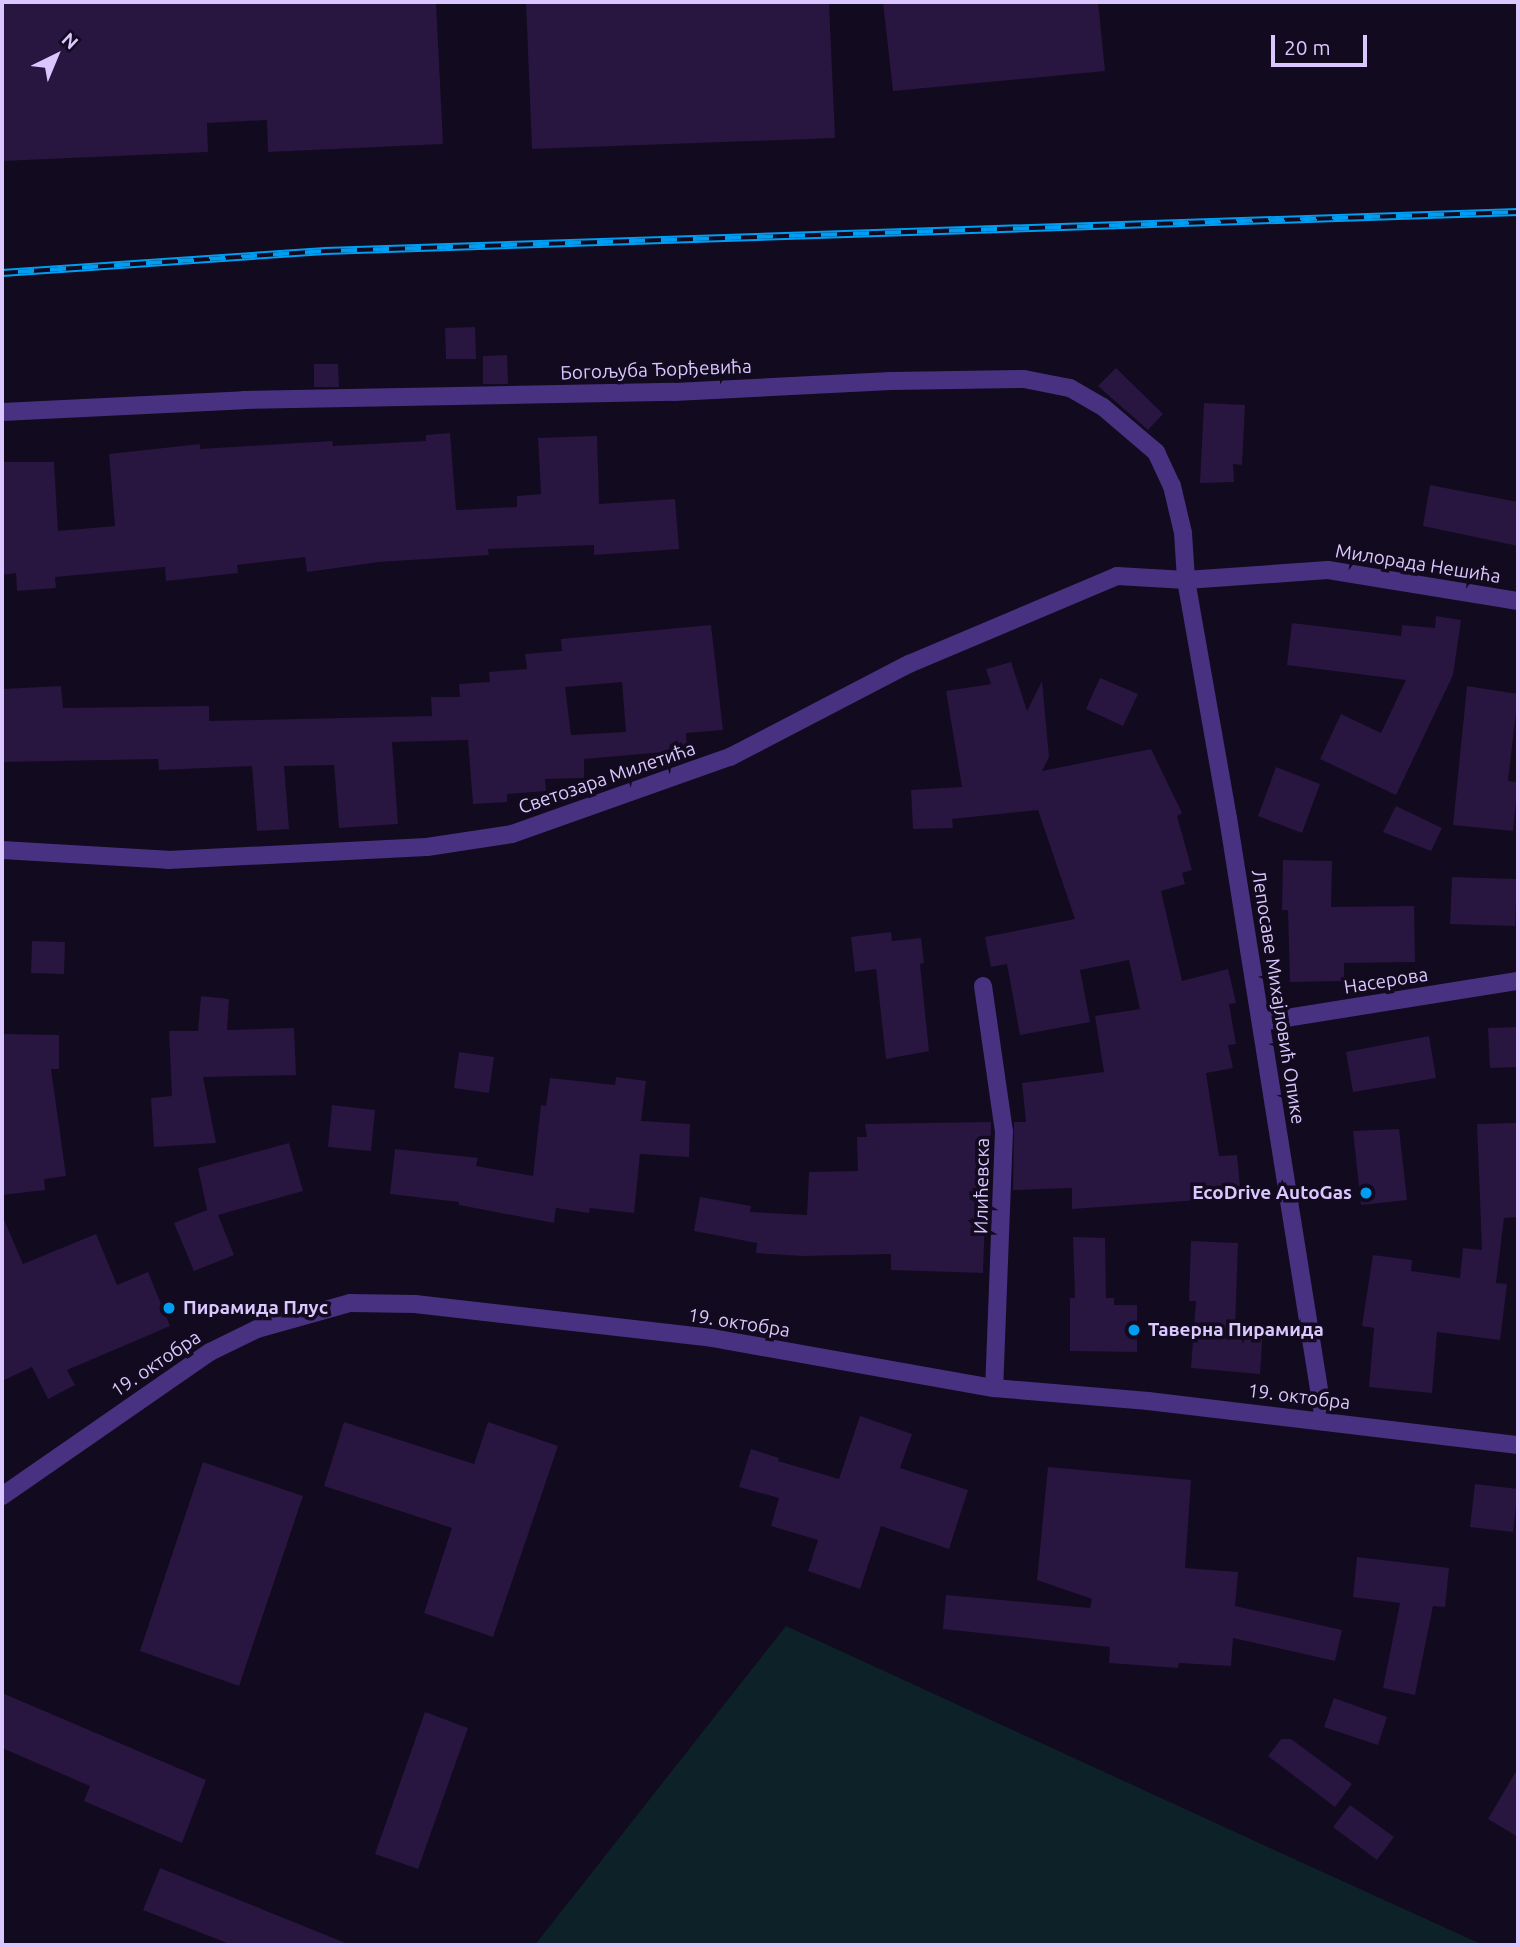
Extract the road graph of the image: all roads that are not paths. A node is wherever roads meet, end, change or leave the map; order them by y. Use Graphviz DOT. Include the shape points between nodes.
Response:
graph roads {
  1 [pos="2,412"];
  2 [pos="1186,580"];
  3 [pos="1518,601"];
  4 [pos="2,850"];
  5 [pos="1518,981"];
  6 [pos="983,986"];
  7 [pos="1261,1022"];
  8 [pos="993,1388"];
  9 [pos="1324,1421"];
  10 [pos="1518,1445"];
  11 [pos="2,1496"];
  1 -- 2 [label="street, Богољуба Ђорђевића" via="244,400 674,392 1024,379 1070,387 1103,407 1156,452 1172,486 1183,533"];
  2 -- 3 [label="street, Милорада Нешића" via="1328,570"];
  2 -- 4 [label="street, Светозара Милетића" via="1118,576 909,664 730,757 512,834 427,847 207,859"];
  2 -- 7 [label="street, Лепосаве Михајловић Опике"];
  5 -- 7 [label="street, Насерова"];
  6 -- 8 [label="street, Илићевска" via="1004,1131"];
  7 -- 9 [label="street, Лепосаве Михајловић Опике"];
  8 -- 9 [label="street, 19. октобра"];
  8 -- 11 [label="street, 19. октобра" via="712,1338 415,1304 350,1303 257,1329 210,1352"];
  9 -- 10 [label="street, 19. октобра"];
}
